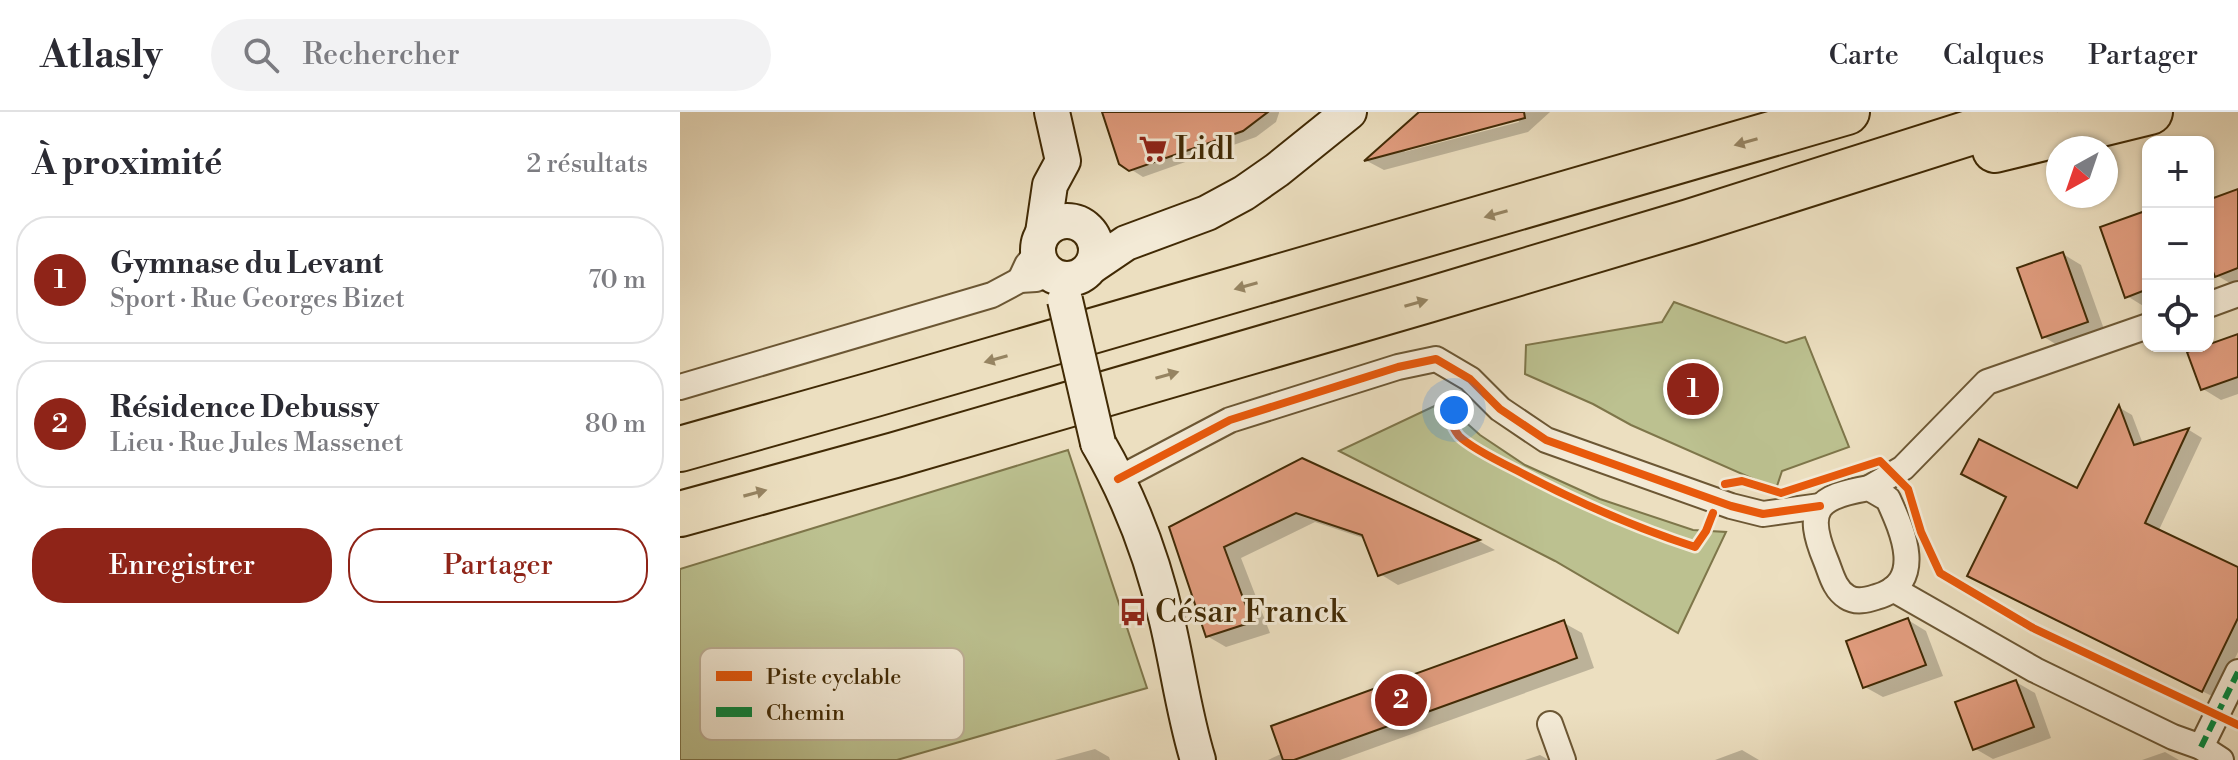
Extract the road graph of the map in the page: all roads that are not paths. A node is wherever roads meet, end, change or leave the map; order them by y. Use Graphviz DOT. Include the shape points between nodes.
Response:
graph roads {
  1 [pos="1034,112"];
  2 [pos="1052,112"];
  3 [pos="1349,112"];
  4 [pos="1847,112"];
  5 [pos="2035,112"];
  6 [pos="2150,112"];
  7 [pos="1050,185"];
  8 [pos="1689,222"];
  9 [pos="1069,263"];
  10 [pos="2238,294"];
  11 [pos="2214,303"];
  12 [pos="2142,328"];
  13 [pos="680,387"];
  14 [pos="680,449"];
  15 [pos="1118,479"];
  16 [pos="1879,494"];
  17 [pos="1820,506"];
  18 [pos="680,514"];
  19 [pos="1778,514"];
  20 [pos="1818,542"];
  21 [pos="1893,589"];
  22 [pos="2238,672"];
  23 [pos="1550,724"];
  24 [pos="2211,754"];
  25 [pos="1198,760"];
  26 [pos="1563,760"];
  1 -- 7 [label="street"];
  2 -- 7 [label="street" via="1063,161"];
  3 -- 9 [label="street" via="1277,170 1207,213"];
  4 -- 14 [label="highway, one-way"];
  5 -- 8 [label="highway"];
  6 -- 8 [label="highway"];
  7 -- 9 [label="street"];
  18 -- 8 [label="highway, one-way"];
  9 -- 13 [label="street" via="992,295"];
  9 -- 15 [label="street, bridge"];
  10 -- 11 [label="street"];
  12 -- 16 [label="street" via="1987,382"];
  15 -- 19 [label="street" via="1230,420 1436,359 1470,379 1500,409 1546,440 1731,506"];
  15 -- 25 [label="street" via="1150,558"];
  16 -- 17 [label="street" via="1828,498"];
  16 -- 21 [label="street" via="1908,556 1906,574"];
  17 -- 19 [label="street"];
  17 -- 20 [label="street" via="1815,522"];
  19 -- 20 [label="street"];
  20 -- 21 [label="street" via="1835,585 1847,598 1861,601"];
  21 -- 24 [label="street" via="2035,670"];
  22 -- 24 [label="street"];
  23 -- 26 [label="street"];
}
